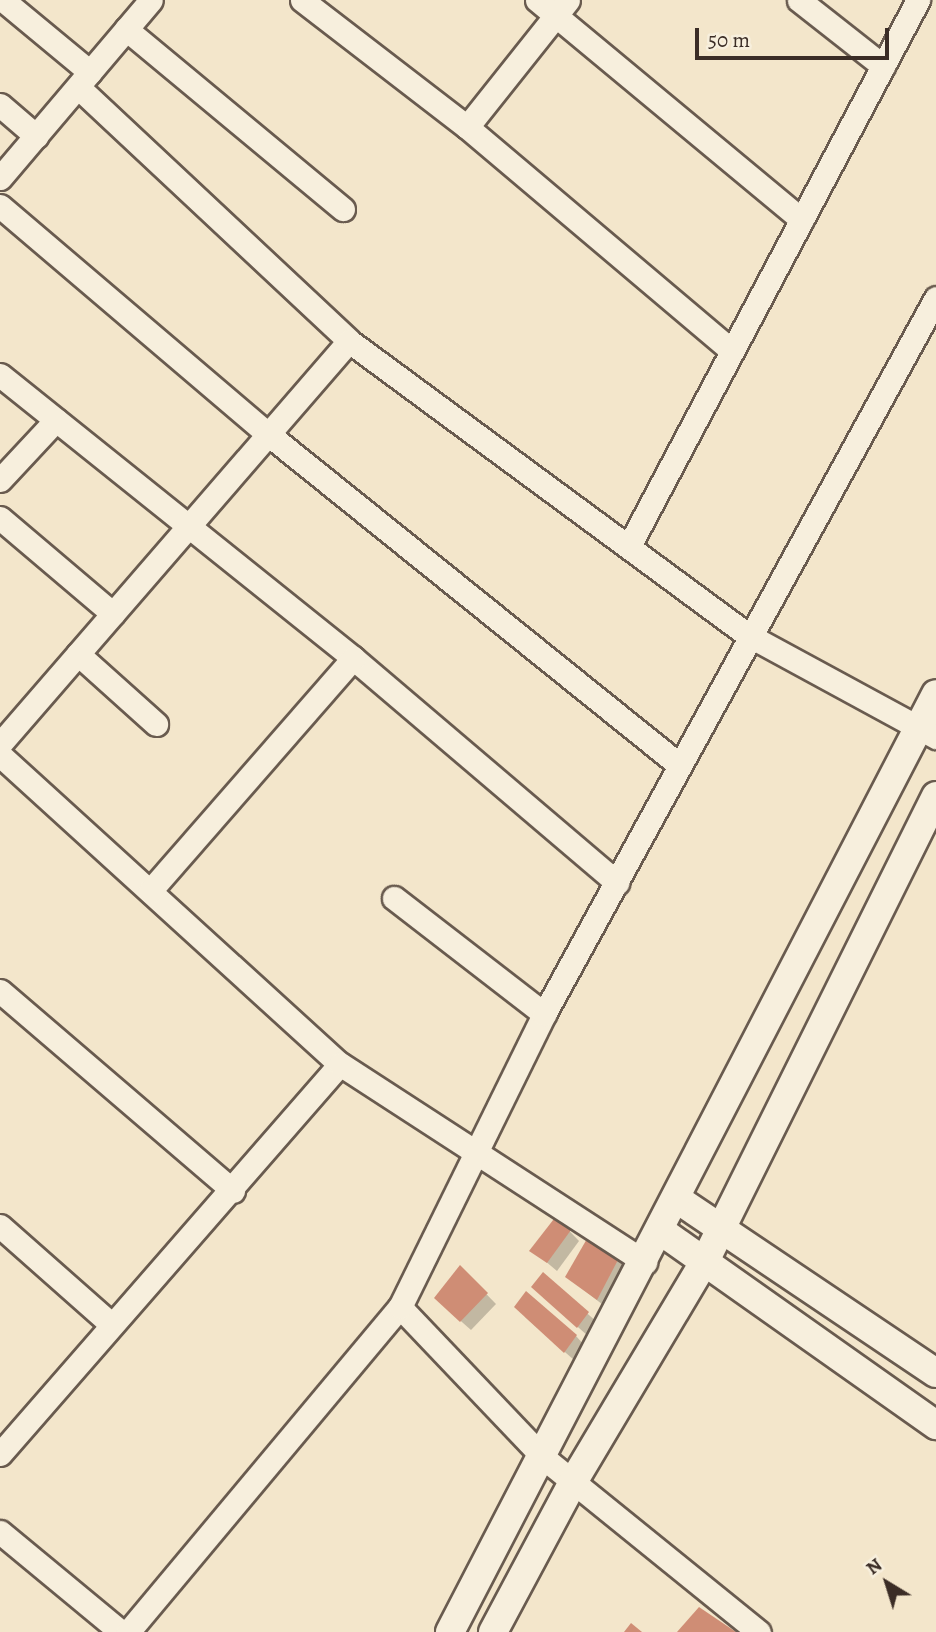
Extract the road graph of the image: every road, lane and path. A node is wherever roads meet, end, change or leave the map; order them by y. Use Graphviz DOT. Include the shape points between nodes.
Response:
graph roads {
  1 [pos="3,0"];
  2 [pos="151,0"];
  3 [pos="302,0"];
  4 [pos="537,0"];
  5 [pos="799,0"];
  6 [pos="918,0"];
  7 [pos="562,8"];
  8 [pos="126,29"];
  9 [pos="883,66"];
  10 [pos="84,79"];
  11 [pos="0,105"];
  12 [pos="467,127"];
  13 [pos="36,136"];
  14 [pos="0,178"];
  15 [pos="0,206"];
  16 [pos="344,209"];
  17 [pos="802,220"];
  18 [pos="936,299"];
  19 [pos="349,341"];
  20 [pos="732,351"];
  21 [pos="0,374"];
  22 [pos="56,420"];
  23 [pos="268,435"];
  24 [pos="0,480"];
  25 [pos="0,518"];
  26 [pos="193,527"];
  27 [pos="629,547"];
  28 [pos="113,614"];
  29 [pos="748,635"];
  30 [pos="78,654"];
  31 [pos="353,658"];
  32 [pos="936,694"];
  33 [pos="156,724"];
  34 [pos="927,732"];
  35 [pos="0,744"];
  36 [pos="0,755"];
  37 [pos="678,764"];
  38 [pos="936,796"];
  39 [pos="617,883"];
  40 [pos="150,891"];
  41 [pos="394,898"];
  42 [pos="0,991"];
  43 [pos="544,1014"];
  44 [pos="340,1064"];
  45 [pos="474,1152"];
  46 [pos="233,1191"];
  47 [pos="677,1199"];
  48 [pos="720,1225"];
  49 [pos="0,1226"];
  50 [pos="661,1231"];
  51 [pos="706,1259"];
  52 [pos="645,1262"];
  53 [pos="400,1307"];
  54 [pos="112,1325"];
  55 [pos="936,1373"];
  56 [pos="936,1424"];
  57 [pos="0,1454"];
  58 [pos="545,1459"];
  59 [pos="573,1482"];
  60 [pos="0,1532"];
  61 [pos="121,1632"];
  62 [pos="128,1632"];
  63 [pos="450,1632"];
  64 [pos="493,1632"];
  65 [pos="759,1632"];
  1 -- 10 [label="street"];
  2 -- 8 [label="street"];
  3 -- 12 [label="street"];
  4 -- 7 [label="street"];
  5 -- 9 [label="street"];
  6 -- 9 [label="street"];
  7 -- 12 [label="street"];
  7 -- 17 [label="street"];
  8 -- 10 [label="street"];
  8 -- 16 [label="street"];
  9 -- 17 [label="street"];
  10 -- 13 [label="street"];
  10 -- 19 [label="street"];
  11 -- 13 [label="street"];
  12 -- 20 [label="street"];
  13 -- 14 [label="street"];
  15 -- 23 [label="street"];
  17 -- 20 [label="street"];
  18 -- 29 [label="street"];
  19 -- 23 [label="street"];
  19 -- 27 [label="street"];
  20 -- 27 [label="street"];
  21 -- 22 [label="street"];
  22 -- 24 [label="street"];
  22 -- 26 [label="street"];
  23 -- 26 [label="street"];
  23 -- 37 [label="street"];
  25 -- 28 [label="street"];
  26 -- 28 [label="street"];
  26 -- 31 [label="street"];
  27 -- 29 [label="street"];
  28 -- 30 [label="street"];
  29 -- 34 [label="street"];
  29 -- 37 [label="street"];
  30 -- 33 [label="street"];
  30 -- 35 [label="street"];
  31 -- 39 [label="street"];
  31 -- 40 [label="street"];
  32 -- 34 [label="street"];
  34 -- 47 [label="street"];
  36 -- 40 [label="street"];
  37 -- 39 [label="street"];
  38 -- 48 [label="street"];
  39 -- 43 [label="street"];
  40 -- 44 [label="street"];
  41 -- 43 [label="street"];
  42 -- 46 [label="street"];
  43 -- 45 [label="street"];
  44 -- 45 [label="street"];
  44 -- 46 [label="street"];
  45 -- 52 [label="street"];
  45 -- 53 [label="street"];
  46 -- 54 [label="street"];
  47 -- 48 [label="street"];
  47 -- 50 [label="street"];
  48 -- 51 [label="street"];
  48 -- 55 [label="street"];
  49 -- 54 [label="street"];
  50 -- 51 [label="street"];
  50 -- 52 [label="street"];
  51 -- 56 [label="street"];
  51 -- 59 [label="street"];
  52 -- 58 [label="street"];
  53 -- 58 [label="street"];
  53 -- 62 [label="street"];
  54 -- 57 [label="street"];
  58 -- 59 [label="street"];
  58 -- 63 [label="street"];
  59 -- 64 [label="street"];
  59 -- 65 [label="street"];
  60 -- 61 [label="street"];
}
